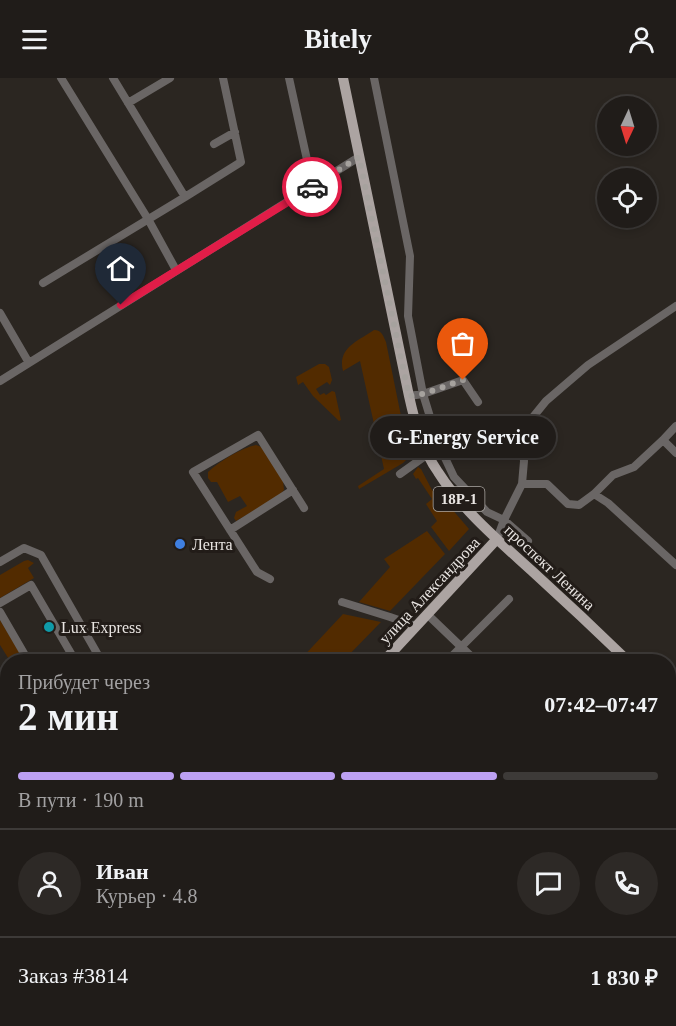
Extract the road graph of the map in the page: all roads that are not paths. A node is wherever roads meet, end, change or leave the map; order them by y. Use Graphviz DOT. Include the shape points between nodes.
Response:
graph roads {
  1 [pos="61,78"];
  2 [pos="113,78"];
  3 [pos="170,78"];
  4 [pos="223,78"];
  5 [pos="289,78"];
  6 [pos="343,78"];
  7 [pos="374,78"];
  8 [pos="129,103"];
  9 [pos="235,132"];
  10 [pos="214,144"];
  11 [pos="359,157"];
  12 [pos="313,187"];
  13 [pos="185,197"];
  14 [pos="148,219"];
  15 [pos="176,270"];
  16 [pos="43,283"];
  17 [pos="676,306"];
  18 [pos="1,316"];
  19 [pos="29,363"];
  20 [pos="0,381"];
  21 [pos="423,394"];
  22 [pos="409,396"];
  23 [pos="478,402"];
  24 [pos="676,426"];
  25 [pos="663,440"];
  26 [pos="438,443"];
  27 [pos="426,451"];
  28 [pos="676,453"];
  29 [pos="399,474"];
  30 [pos="522,484"];
  31 [pos="293,490"];
  32 [pos="594,494"];
  33 [pos="304,508"];
  34 [pos="504,520"];
  35 [pos="230,530"];
  36 [pos="497,539"];
  37 [pos="528,541"];
  38 [pos="0,562"];
  39 [pos="676,565"];
  40 [pos="270,579"];
  41 [pos="509,599"];
  42 [pos="342,602"];
  43 [pos="0,603"];
  44 [pos="0,612"];
  45 [pos="427,614"];
  46 [pos="416,626"];
  47 [pos="461,647"];
  48 [pos="24,654"];
  49 [pos="71,654"];
  50 [pos="97,654"];
  51 [pos="390,654"];
  52 [pos="454,654"];
  53 [pos="468,654"];
  54 [pos="620,654"];
  1 -- 14 [label="street"];
  2 -- 8 [label="street"];
  3 -- 8 [label="street"];
  4 -- 9 [label="street"];
  5 -- 12 [label="street"];
  6 -- 11 [label="main road, проспект Ленина / 18Р-1"];
  7 -- 21 [label="street" via="410,256 408,316"];
  8 -- 13 [label="street"];
  9 -- 10 [label="street"];
  9 -- 13 [label="street" via="241,162"];
  11 -- 12 [label="street"];
  11 -- 22 [label="main road, проспект Ленина / 18Р-1"];
  12 -- 15 [label="street"];
  13 -- 14 [label="street"];
  14 -- 15 [label="street"];
  14 -- 16 [label="street"];
  15 -- 19 [label="street"];
  17 -- 30 [label="street" via="588,365 546,401 520,433"];
  18 -- 19 [label="street"];
  19 -- 20 [label="street"];
  21 -- 22 [label="street"];
  21 -- 23 [label="street" via="463,380"];
  21 -- 26 [label="street"];
  22 -- 27 [label="main road, проспект Ленина / 18Р-1"];
  24 -- 25 [label="street"];
  25 -- 28 [label="street"];
  25 -- 32 [label="street" via="634,467 613,475"];
  26 -- 27 [label="street"];
  26 -- 34 [label="street" via="454,477 487,512"];
  27 -- 29 [label="street"];
  27 -- 36 [label="main road, проспект Ленина / 18Р-1" via="450,489"];
  30 -- 32 [label="street" via="548,484 568,504 579,505"];
  30 -- 34 [label="street"];
  31 -- 33 [label="street"];
  31 -- 35 [label="street"];
  31 -- 35 [label="street" via="258,435 193,472"];
  32 -- 39 [label="street"];
  34 -- 36 [label="street"];
  34 -- 37 [label="street"];
  35 -- 40 [label="street" via="257,572"];
  36 -- 45 [label="main road, улица Александрова"];
  36 -- 54 [label="main road, проспект Ленина / 18Р-1"];
  38 -- 50 [label="street" via="24,548 40,555"];
  41 -- 47 [label="street"];
  42 -- 46 [label="street"];
  43 -- 49 [label="street" via="31,585"];
  44 -- 48 [label="street"];
  45 -- 46 [label="main road, улица Александрова"];
  45 -- 47 [label="street"];
  46 -- 51 [label="main road, улица Александрова"];
  47 -- 52 [label="street"];
  47 -- 53 [label="street"];
}
